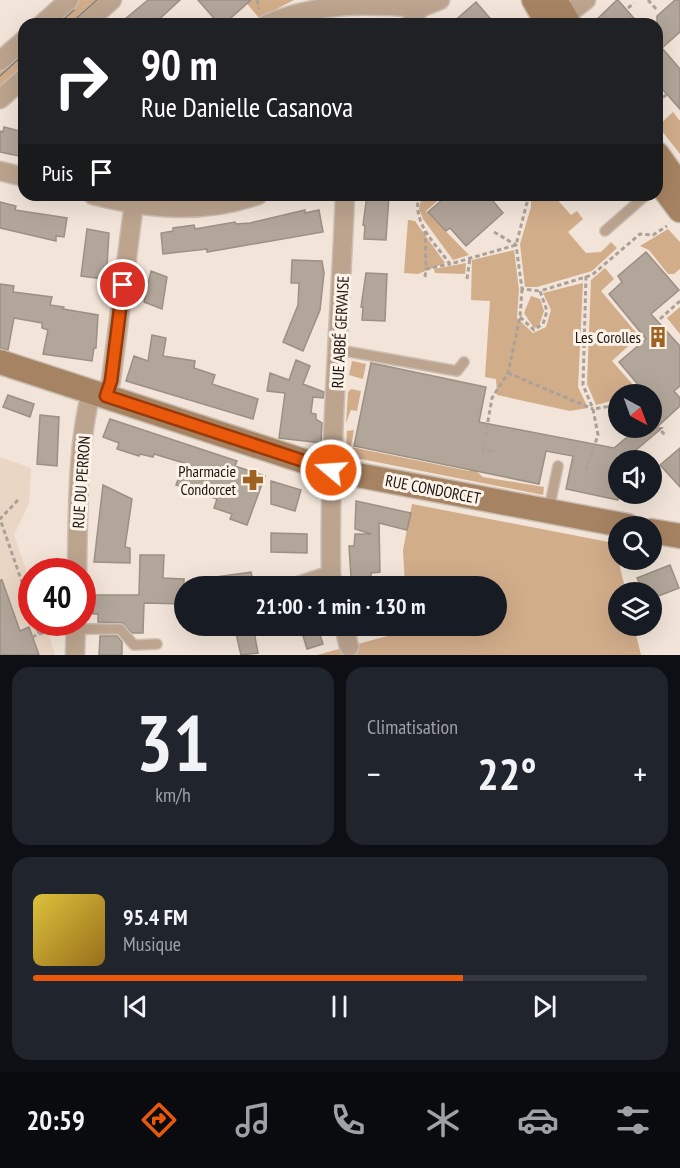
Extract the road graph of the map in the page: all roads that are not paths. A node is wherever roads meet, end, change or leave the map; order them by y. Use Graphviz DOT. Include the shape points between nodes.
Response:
graph roads {
  1 [pos="69,0"];
  2 [pos="112,0"];
  3 [pos="440,0"];
  4 [pos="534,0"];
  5 [pos="586,0"];
  6 [pos="415,16"];
  7 [pos="49,18"];
  8 [pos="92,18"];
  9 [pos="283,18"];
  10 [pos="558,18"];
  11 [pos="18,45"];
  12 [pos="0,61"];
  13 [pos="18,83"];
  14 [pos="0,99"];
  15 [pos="0,171"];
  16 [pos="18,176"];
  17 [pos="663,192"];
  18 [pos="134,201"];
  19 [pos="140,201"];
  20 [pos="231,201"];
  21 [pos="345,201"];
  22 [pos="642,201"];
  23 [pos="675,217"];
  24 [pos="605,231"];
  25 [pos="339,350"];
  26 [pos="0,362"];
  27 [pos="464,362"];
  28 [pos="99,394"];
  29 [pos="558,466"];
  30 [pos="331,470"];
  31 [pos="548,511"];
  32 [pos="608,522"];
  33 [pos="662,533"];
  34 [pos="680,536"];
  35 [pos="77,558"];
  36 [pos="333,576"];
  37 [pos="96,628"];
  38 [pos="72,636"];
  39 [pos="346,636"];
  40 [pos="157,644"];
  41 [pos="349,647"];
  42 [pos="75,655"];
  1 -- 7 [label="street"];
  2 -- 8 [label="street"];
  3 -- 6 [label="street"];
  4 -- 10 [label="street"];
  5 -- 10 [label="street"];
  6 -- 9 [label="street" via="365,5 331,6"];
  11 -- 12 [label="street"];
  13 -- 14 [label="street"];
  15 -- 16 [label="street"];
  17 -- 23 [label="street"];
  18 -- 28 [label="street, RUE DU PERRON" via="111,381"];
  19 -- 20 [label="street" via="165,210"];
  21 -- 25 [label="street, RUE ABBÉ GERVAISE"];
  22 -- 24 [label="lane"];
  25 -- 27 [label="lane" via="457,371"];
  25 -- 30 [label="street, RUE ABBÉ GERVAISE"];
  26 -- 28 [label="street, RUE CONDORCET"];
  28 -- 30 [label="street, RUE CONDORCET"];
  28 -- 35 [label="street, RUE DU PERRON" via="87,408"];
  29 -- 31 [label="lane"];
  30 -- 31 [label="street, RUE CONDORCET"];
  30 -- 36 [label="street, RUE ABBÉ GERVAISE"];
  31 -- 32 [label="street, RUE CONDORCET"];
  33 -- 34 [label="street"];
  37 -- 40 [label="lane" via="120,629 134,645"];
  38 -- 42 [label="street"];
  39 -- 41 [label="street"];
}
